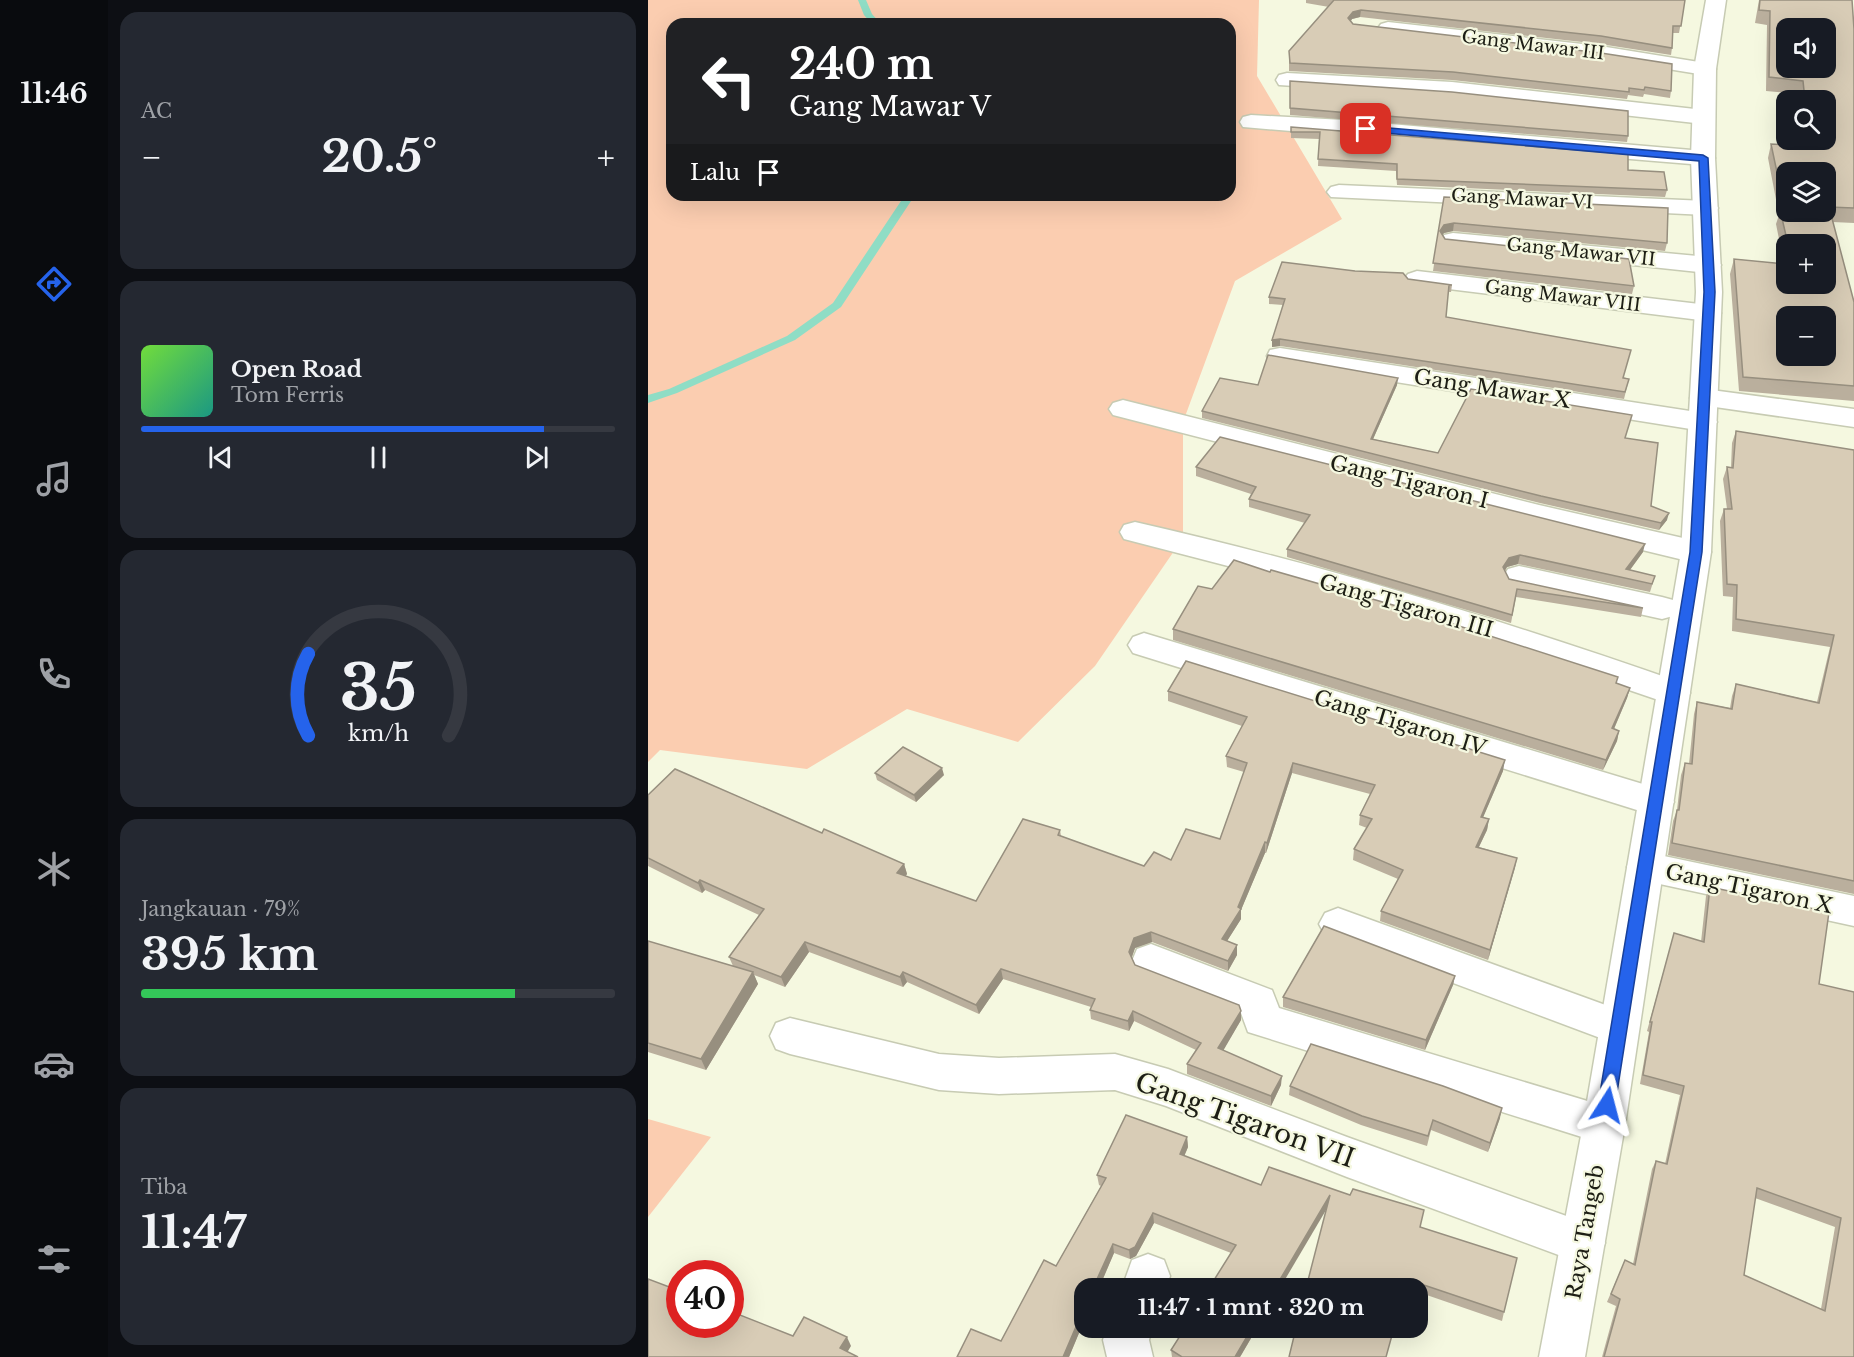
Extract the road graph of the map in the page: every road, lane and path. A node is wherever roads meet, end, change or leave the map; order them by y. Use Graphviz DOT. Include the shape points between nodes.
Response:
graph roads {
  1 [pos="1716,0"];
  2 [pos="1371,26"];
  3 [pos="1705,69"];
  4 [pos="1287,80"];
  5 [pos="1704,117"];
  6 [pos="1251,122"];
  7 [pos="1703,158"];
  8 [pos="1339,192"];
  9 [pos="1706,208"];
  10 [pos="1453,240"];
  11 [pos="1708,265"];
  12 [pos="1417,279"];
  13 [pos="1708,313"];
  14 [pos="1280,356"];
  15 [pos="1123,409"];
  16 [pos="1703,410"];
  17 [pos="1854,418"];
  18 [pos="1135,532"];
  19 [pos="1696,552"];
  20 [pos="1519,577"];
  21 [pos="1662,608"];
  22 [pos="1144,645"];
  23 [pos="1673,693"];
  24 [pos="1656,802"];
  25 [pos="1645,867"];
  26 [pos="1852,911"];
  27 [pos="1338,924"];
  28 [pos="1151,961"];
  29 [pos="1619,1027"];
  30 [pos="790,1036"];
  31 [pos="1604,1125"];
  32 [pos="1583,1244"];
  33 [pos="1127,1338"];
  34 [pos="1130,1357"];
  35 [pos="1562,1357"];
  1 -- 3 [label="street, Raya Tangeb"];
  2 -- 3 [label="street, Gang Mawar III" via="1600,52"];
  3 -- 5 [label="street, Raya Tangeb"];
  4 -- 5 [label="street" via="1452,89"];
  5 -- 7 [label="street, Raya Tangeb"];
  6 -- 7 [label="street"];
  7 -- 9 [label="street, Raya Tangeb"];
  8 -- 9 [label="street, Gang Mawar VI"];
  9 -- 11 [label="street, Raya Tangeb"];
  10 -- 11 [label="street, Gang Mawar VII"];
  11 -- 13 [label="street, Raya Tangeb"];
  12 -- 13 [label="street, Gang Mawar VIII"];
  13 -- 16 [label="street, Raya Tangeb"];
  14 -- 16 [label="street, Gang Mawar X"];
  15 -- 19 [label="street, Gang Tigaron I" via="1527,513"];
  16 -- 17 [label="street, Gang Mawar X"];
  16 -- 19 [label="street, Raya Tangeb"];
  18 -- 23 [label="street, Gang Tigaron III" via="1217,551 1464,623"];
  19 -- 23 [label="street, Raya Tangeb"];
  20 -- 21 [label="street"];
  22 -- 24 [label="street, Gang Tigaron IV"];
  23 -- 24 [label="street, Raya Tangeb"];
  24 -- 25 [label="street, Raya Tangeb"];
  25 -- 26 [label="street, Gang Tigaron X"];
  25 -- 29 [label="street, Raya Tangeb"];
  27 -- 29 [label="street"];
  28 -- 31 [label="street" via="1258,1002 1262,1020"];
  29 -- 31 [label="street, Raya Tangeb"];
  30 -- 32 [label="street, Gang Tigaron VII" via="939,1072 999,1076 1115,1072 1168,1088"];
  31 -- 32 [label="street, Raya Tangeb"];
  32 -- 35 [label="street, Raya Tangeb"];
  33 -- 34 [label="street"];
}
